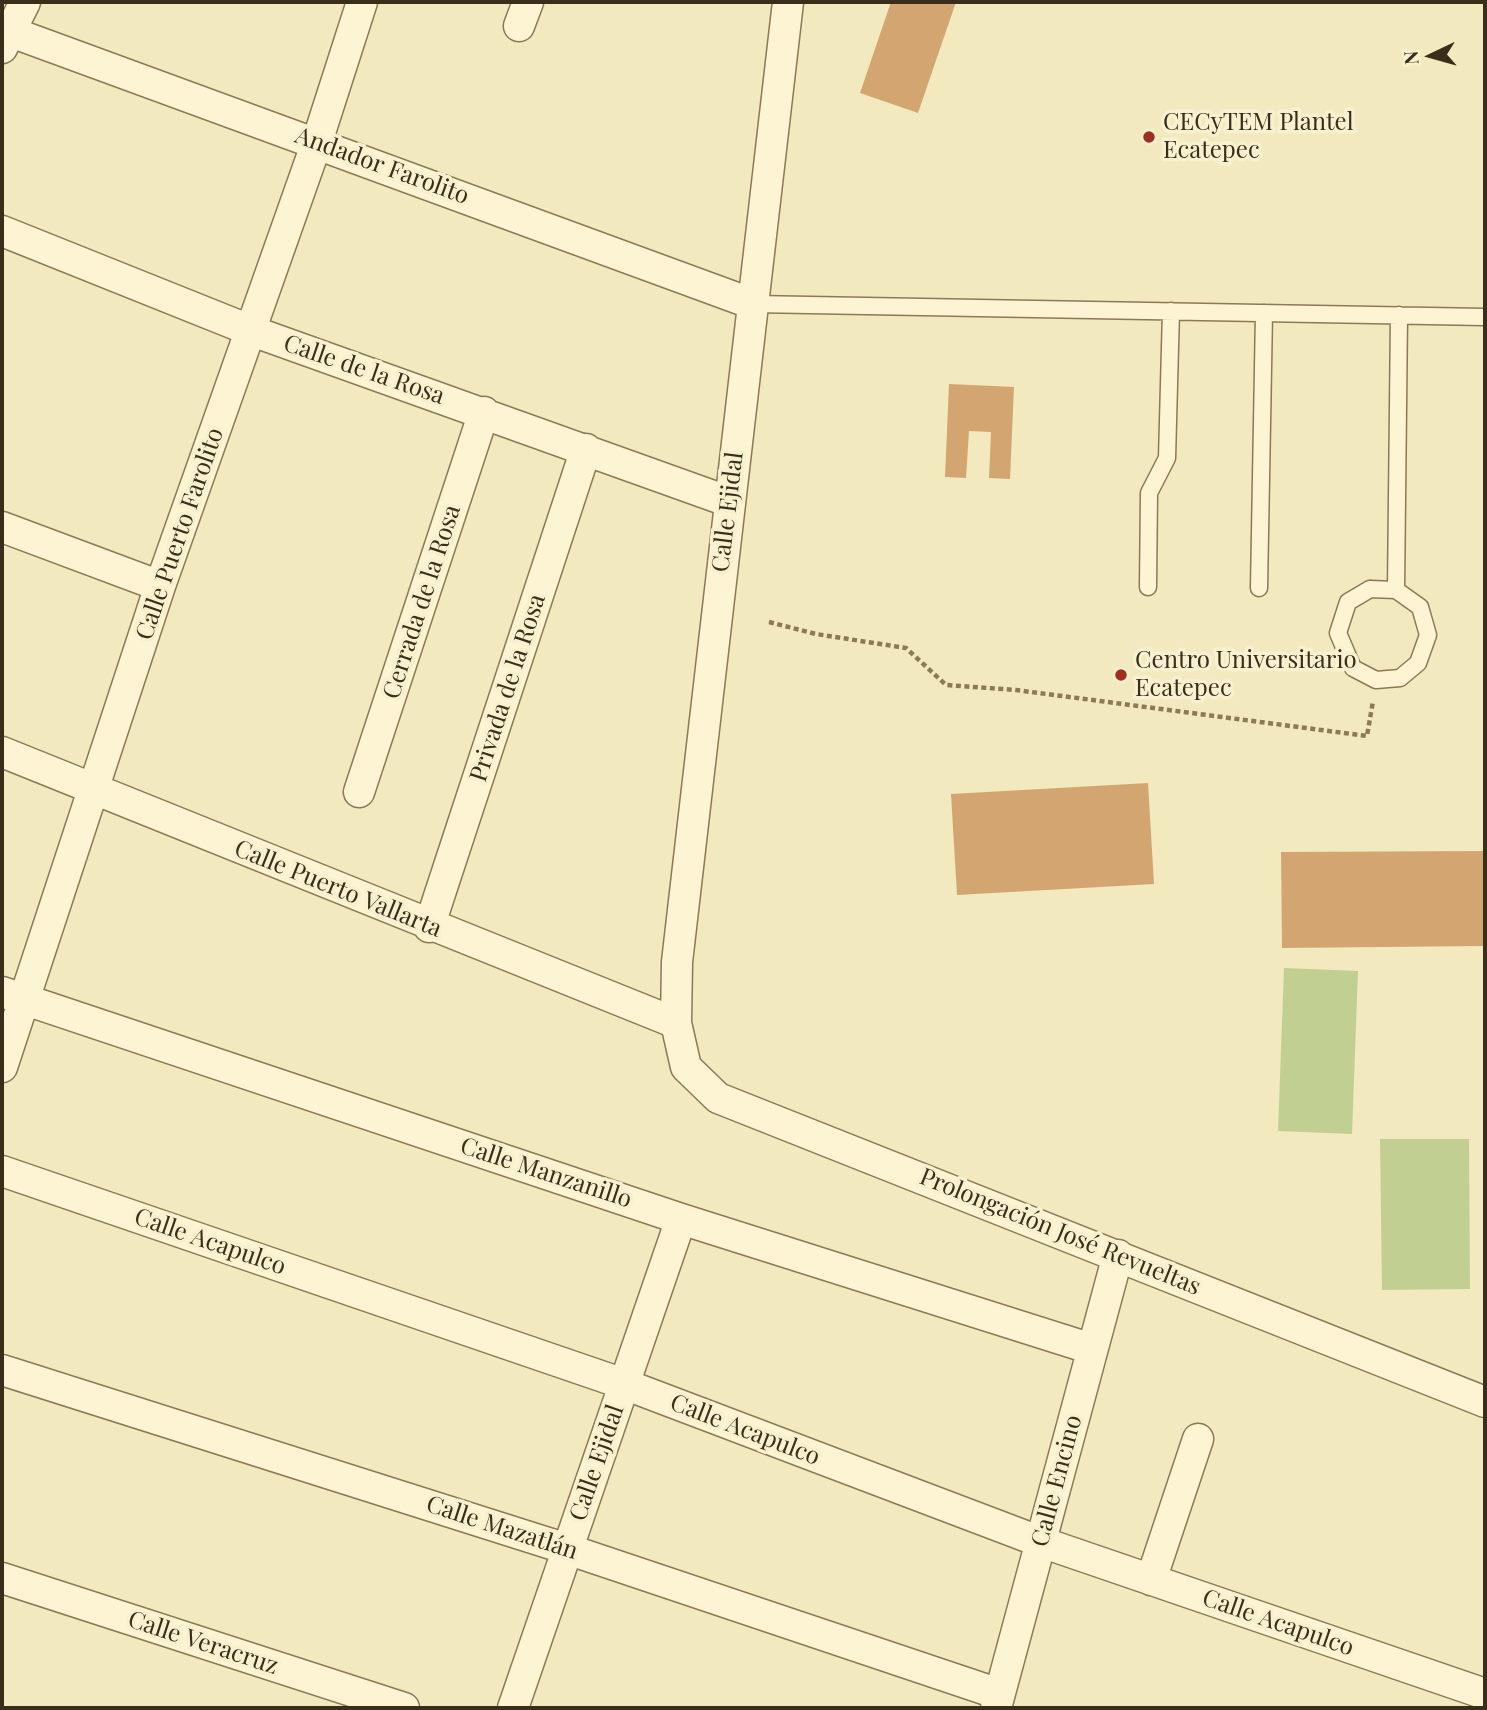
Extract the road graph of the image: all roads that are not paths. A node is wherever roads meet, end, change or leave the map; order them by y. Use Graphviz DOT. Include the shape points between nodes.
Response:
graph roads {
  1 [pos="25,2"];
  2 [pos="362,2"];
  3 [pos="788,2"];
  4 [pos="6,40"];
  5 [pos="317,142"];
  6 [pos="2,231"];
  7 [pos="753,304"];
  8 [pos="1171,311"];
  9 [pos="1264,313"];
  10 [pos="1399,315"];
  11 [pos="1485,317"];
  12 [pos="252,331"];
  13 [pos="484,412"];
  14 [pos="586,449"];
  15 [pos="730,502"];
  16 [pos="2,527"];
  17 [pos="160,586"];
  18 [pos="1148,587"];
  19 [pos="1259,588"];
  20 [pos="1396,590"];
  21 [pos="2,752"];
  22 [pos="93,789"];
  23 [pos="359,792"];
  24 [pos="429,927"];
  25 [pos="14,996"];
  26 [pos="676,1023"];
  27 [pos="2,1068"];
  28 [pos="2,1171"];
  29 [pos="681,1219"];
  30 [pos="1118,1255"];
  31 [pos="1092,1349"];
  32 [pos="2,1370"];
  33 [pos="624,1384"];
  34 [pos="1485,1402"];
  35 [pos="1198,1439"];
  36 [pos="1041,1542"];
  37 [pos="567,1549"];
  38 [pos="2,1578"];
  39 [pos="1151,1580"];
  40 [pos="1477,1698"];
  41 [pos="998,1701"];
  42 [pos="404,1708"];
  43 [pos="513,1708"];
  1 -- 4 [label="street"];
  2 -- 5 [label="street, Calle Puerto Farolito"];
  3 -- 7 [label="street, Calle Ejidal"];
  4 -- 5 [label="street, Andador Farolito"];
  5 -- 7 [label="street, Andador Farolito"];
  5 -- 12 [label="street, Calle Puerto Farolito"];
  6 -- 12 [label="street, Calle de la Rosa"];
  7 -- 8 [label="lane"];
  7 -- 15 [label="street, Calle Ejidal"];
  8 -- 9 [label="lane"];
  8 -- 18 [label="lane" via="1167,458 1149,494"];
  9 -- 10 [label="lane"];
  9 -- 19 [label="lane"];
  10 -- 11 [label="lane"];
  10 -- 20 [label="lane"];
  12 -- 13 [label="street, Calle de la Rosa"];
  12 -- 17 [label="street, Calle Puerto Farolito"];
  13 -- 14 [label="street, Calle de la Rosa"];
  13 -- 23 [label="street, Cerrada de la Rosa"];
  14 -- 15 [label="street, Calle de la Rosa"];
  14 -- 24 [label="street, Privada de la Rosa"];
  15 -- 26 [label="street, Calle Ejidal" via="678,948"];
  16 -- 17 [label="street"];
  17 -- 22 [label="street, Calle Puerto Farolito"];
  20 -- 20 [label="lane" via="1420,607 1428,635 1418,663 1400,678 1376,680 1353,668 1338,633 1348,602 1370,589"];
  21 -- 22 [label="street, Calle Puerto Vallarta"];
  22 -- 24 [label="street, Calle Puerto Vallarta"];
  22 -- 25 [label="street, Calle Puerto Farolito"];
  24 -- 26 [label="street, Calle Puerto Vallarta"];
  25 -- 27 [label="street, Calle Puerto Farolito"];
  25 -- 29 [label="street, Calle Manzanillo"];
  26 -- 30 [label="street, Prolongación José Revueltas" via="685,1067 718,1098"];
  28 -- 33 [label="street, Calle Acapulco"];
  29 -- 31 [label="street, Calle Manzanillo"];
  29 -- 33 [label="street, Calle Ejidal"];
  30 -- 31 [label="street, Calle Encino"];
  30 -- 34 [label="street, Prolongación José Revueltas"];
  31 -- 36 [label="street, Calle Encino"];
  32 -- 37 [label="street, Calle Mazatlán"];
  33 -- 36 [label="street, Calle Acapulco"];
  33 -- 37 [label="street, Calle Ejidal"];
  35 -- 39 [label="street"];
  36 -- 39 [label="street, Calle Acapulco"];
  36 -- 41 [label="street, Calle Encino"];
  37 -- 41 [label="street, Calle Mazatlán"];
  37 -- 43 [label="street, Calle Ejidal"];
  38 -- 42 [label="street, Calle Veracruz"];
  39 -- 40 [label="street, Calle Acapulco"];
}
